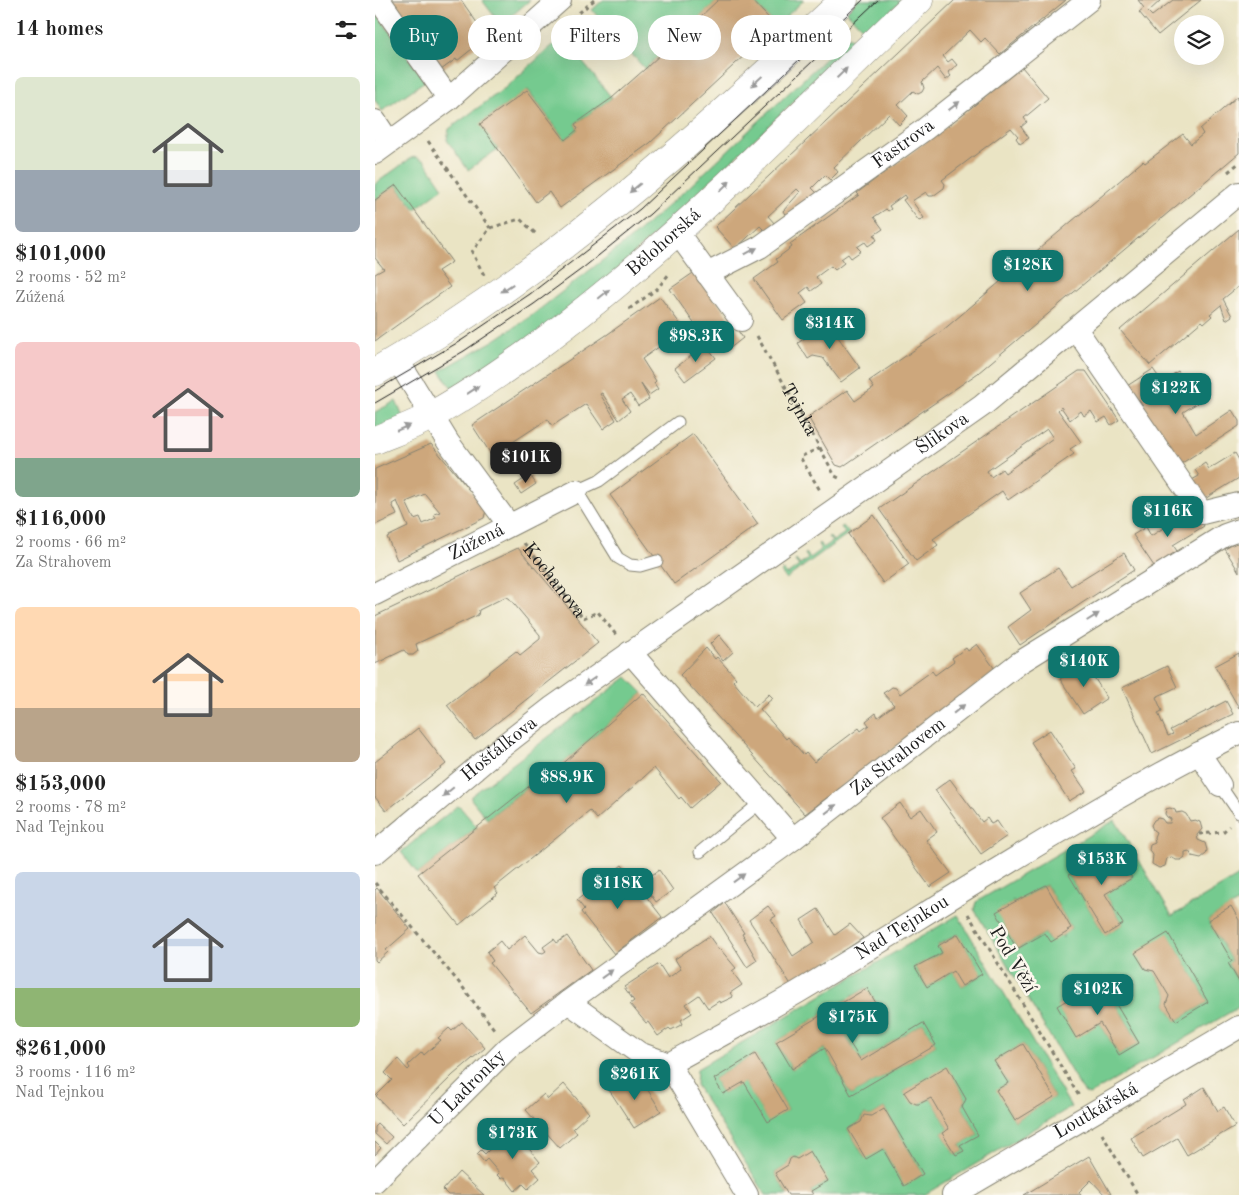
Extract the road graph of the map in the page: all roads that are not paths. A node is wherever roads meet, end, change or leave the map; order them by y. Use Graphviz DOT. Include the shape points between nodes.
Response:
graph roads {
  1 [pos="379,0"];
  2 [pos="560,0"];
  3 [pos="844,0"];
  4 [pos="919,0"];
  5 [pos="1089,0"];
  6 [pos="449,99"];
  7 [pos="375,121"];
  8 [pos="382,147"];
  9 [pos="1239,193"];
  10 [pos="677,232"];
  11 [pos="707,274"];
  12 [pos="748,325"];
  13 [pos="1076,329"];
  14 [pos="386,365"];
  15 [pos="432,416"];
  16 [pos="678,422"];
  17 [pos="375,440"];
  18 [pos="577,492"];
  19 [pos="1239,504"];
  20 [pos="509,525"];
  21 [pos="1239,530"];
  22 [pos="657,561"];
  23 [pos="375,594"];
  24 [pos="630,652"];
  25 [pos="1239,733"];
  26 [pos="1199,752"];
  27 [pos="1220,785"];
  28 [pos="761,802"];
  29 [pos="1236,818"];
  30 [pos="793,839"];
  31 [pos="700,852"];
  32 [pos="375,853"];
  33 [pos="568,1002"];
  34 [pos="1239,1027"];
  35 [pos="669,1064"];
  36 [pos="375,1181"];
  37 [pos="747,1195"];
  38 [pos="953,1195"];
  1 -- 6 [label="street"];
  2 -- 6 [label="street"];
  3 -- 14 [label="street, one-way" via="718,118 567,244 516,282"];
  10 -- 4 [label="street, Bělohorská, one-way"];
  11 -- 5 [label="street, Fastrova, one-way" via="760,246 925,129"];
  6 -- 8 [label="street"];
  7 -- 8 [label="street"];
  9 -- 13 [label="street, Šlikova"];
  10 -- 11 [label="street"];
  15 -- 10 [label="street, Bělohorská, one-way" via="580,315"];
  11 -- 12 [label="street"];
  13 -- 19 [label="street" via="1201,513"];
  13 -- 24 [label="street, Šlikova" via="982,406"];
  14 -- 15 [label="street, Kochanova"];
  17 -- 15 [label="street, Bělohorská, one-way"];
  15 -- 20 [label="street, Kochanova"];
  16 -- 18 [label="lane" via="599,481"];
  18 -- 20 [label="street, Zúžená"];
  18 -- 22 [label="lane" via="618,558 629,565 640,566"];
  20 -- 23 [label="street, Zúžená"];
  30 -- 21 [label="street, Za Strahovem, one-way" via="1019,663 1225,535"];
  24 -- 28 [label="street"];
  24 -- 32 [label="street, Hošťálkova, one-way" via="499,749"];
  25 -- 26 [label="street, Nad Tejnkou"];
  26 -- 27 [label="street"];
  26 -- 35 [label="street, Nad Tejnkou" via="956,894 797,992"];
  27 -- 29 [label="lane"];
  28 -- 30 [label="street"];
  28 -- 31 [label="lane"];
  33 -- 30 [label="street, Za Strahovem, one-way"];
  33 -- 35 [label="street" via="639,1053"];
  33 -- 36 [label="street, U Ladronky" via="509,1048"];
  34 -- 38 [label="street, Loutkářská"];
  35 -- 37 [label="street"];
}
